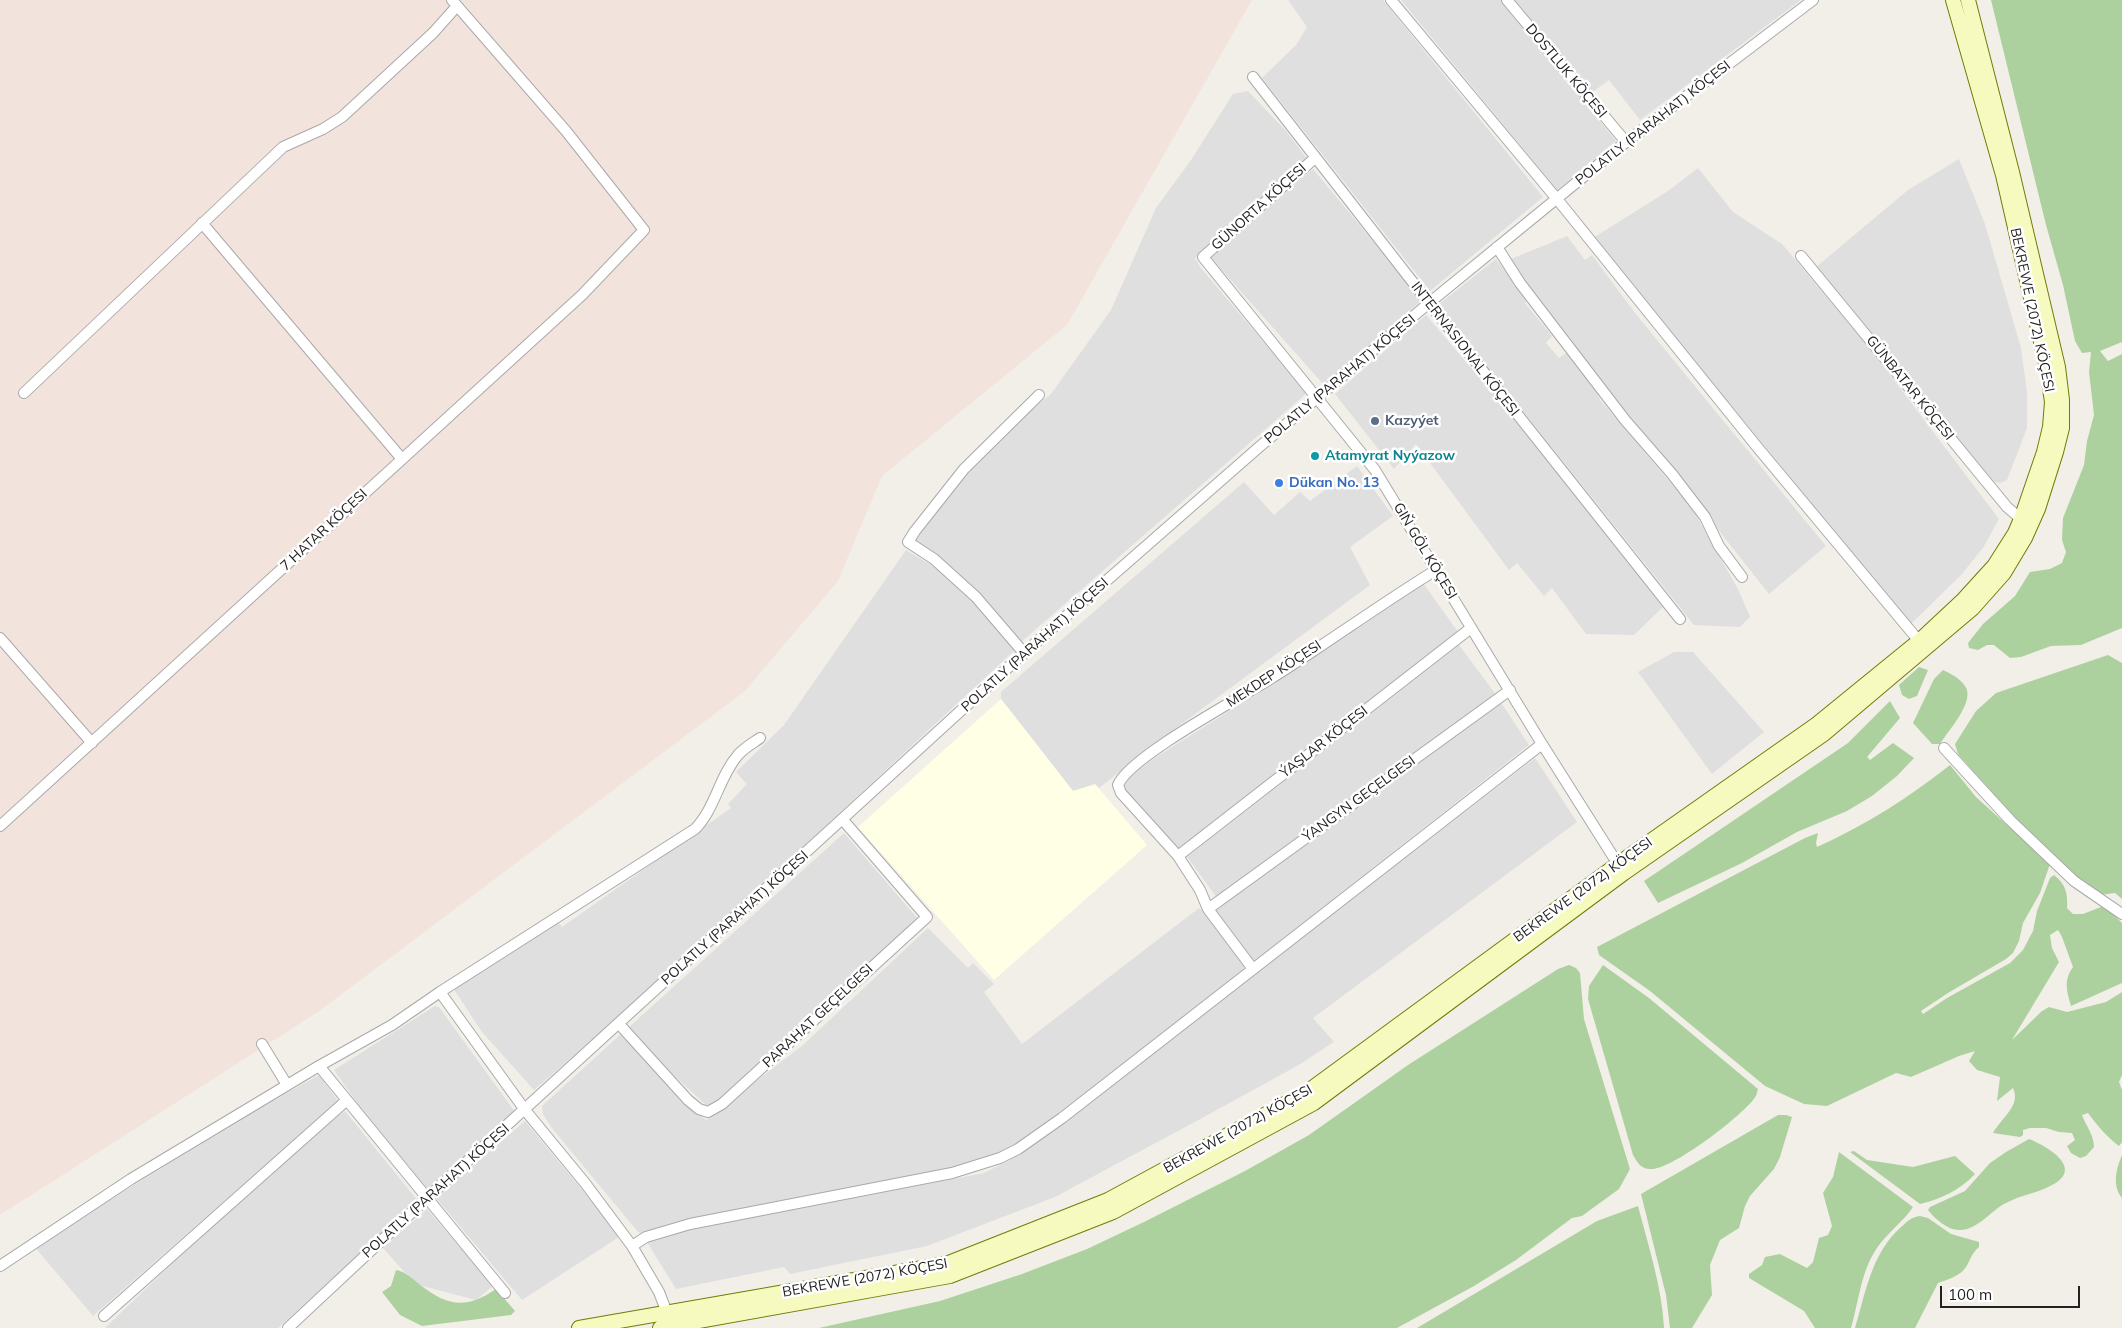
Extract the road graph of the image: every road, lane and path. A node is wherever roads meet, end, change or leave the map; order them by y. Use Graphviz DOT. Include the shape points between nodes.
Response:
graph roads {
  1 [pos="1391,0"];
  2 [pos="1507,0"];
  3 [pos="1813,0"];
  4 [pos="1953,0"];
  5 [pos="1968,0"];
  6 [pos="454,3"];
  7 [pos="1253,77"];
  8 [pos="1626,142"];
  9 [pos="1315,158"];
  10 [pos="1557,199"];
  11 [pos="202,224"];
  12 [pos="1497,247"];
  13 [pos="1801,256"];
  14 [pos="1204,257"];
  15 [pos="1429,303"];
  16 [pos="24,393"];
  17 [pos="1039,395"];
  18 [pos="1318,397"];
  19 [pos="402,459"];
  20 [pos="2021,519"];
  21 [pos="1436,570"];
  22 [pos="1742,577"];
  23 [pos="1680,619"];
  24 [pos="1471,628"];
  25 [pos="0,638"];
  26 [pos="1919,641"];
  27 [pos="1024,653"];
  28 [pos="1510,690"];
  29 [pos="760,738"];
  30 [pos="92,743"];
  31 [pos="1542,744"];
  32 [pos="1944,748"];
  33 [pos="843,820"];
  34 [pos="0,826"];
  35 [pos="1178,856"];
  36 [pos="1621,868"];
  37 [pos="1208,909"];
  38 [pos="2122,914"];
  39 [pos="1253,969"];
  40 [pos="440,992"];
  41 [pos="619,1024"];
  42 [pos="262,1044"];
  43 [pos="319,1066"];
  44 [pos="287,1085"];
  45 [pos="347,1100"];
  46 [pos="525,1110"];
  47 [pos="426,1199"];
  48 [pos="632,1246"];
  49 [pos="0,1266"];
  50 [pos="505,1293"];
  51 [pos="104,1316"];
  52 [pos="666,1322"];
  53 [pos="288,1328"];
  54 [pos="579,1328"];
  1 -- 10 [label="street"];
  2 -- 8 [label="street, DOSTLUK KÖÇESI"];
  3 -- 8 [label="street, POLATLY (PARAHAT) KÖÇESI"];
  4 -- 20 [label="main road, BEKREWE (2072) KÖÇESI" via="2003,175 2052,402 2050,427 2038,475"];
  5 -- 36 [label="main road, BEKREWE (2072) KÖÇESI" via="2058,367 2062,428 2038,509 2004,572 1972,608 1824,734"];
  6 -- 11 [label="street" via="433,33 342,117 283,147"];
  6 -- 19 [label="street, 7 HATAR KÖÇESI" via="566,131 644,230 582,294"];
  7 -- 9 [label="street, INTERNASIONAL KÖÇESI"];
  8 -- 10 [label="street, POLATLY (PARAHAT) KÖÇESI"];
  9 -- 14 [label="street, GÜNORTA KÖÇESI"];
  9 -- 15 [label="street, INTERNASIONAL KÖÇESI"];
  10 -- 12 [label="street, POLATLY (PARAHAT) KÖÇESI"];
  10 -- 26 [label="street"];
  11 -- 16 [label="street"];
  11 -- 19 [label="street"];
  12 -- 15 [label="street, POLATLY (PARAHAT) KÖÇESI"];
  12 -- 22 [label="street" via="1520,283 1625,420 1705,517 1719,546"];
  13 -- 20 [label="street, GÜNBATAR KÖÇESI" via="2007,507"];
  14 -- 18 [label="street, GIŇ GÖL KÖÇESI"];
  15 -- 18 [label="street, POLATLY (PARAHAT) KÖÇESI"];
  15 -- 23 [label="street, INTERNASIONAL KÖÇESI"];
  17 -- 27 [label="street" via="964,469 908,542 934,559 976,597"];
  18 -- 21 [label="street, GIŇ GÖL KÖÇESI" via="1375,470"];
  18 -- 27 [label="street, POLATLY (PARAHAT) KÖÇESI"];
  19 -- 30 [label="street, 7 HATAR KÖÇESI"];
  20 -- 26 [label="main road, BEKREWE (2072) KÖÇESI" via="1994,566 1980,583"];
  21 -- 24 [label="street, GIŇ GÖL KÖÇESI"];
  21 -- 35 [label="street, MEKDEP KÖÇESI" via="1150,753 1125,774 1118,784 1121,793"];
  24 -- 28 [label="street, GIŇ GÖL KÖÇESI"];
  24 -- 35 [label="street, ÝAŞLAR KÖÇESI"];
  25 -- 30 [label="street"];
  26 -- 36 [label="main road, BEKREWE (2072) KÖÇESI" via="1817,724"];
  27 -- 33 [label="street, POLATLY (PARAHAT) KÖÇESI"];
  28 -- 31 [label="street, GIŇ GÖL KÖÇESI"];
  28 -- 37 [label="street, ÝANGYN GEÇELGESI"];
  29 -- 40 [label="street" via="738,755 695,830"];
  30 -- 34 [label="street, 7 HATAR KÖÇESI"];
  31 -- 36 [label="street, GIŇ GÖL KÖÇESI"];
  31 -- 39 [label="street"];
  32 -- 38 [label="street" via="2010,820 2074,881"];
  33 -- 41 [label="street, POLATLY (PARAHAT) KÖÇESI"];
  33 -- 41 [label="street, PARAHAT GEÇELGESI" via="927,917 722,1104 708,1112 699,1109"];
  35 -- 37 [label="street"];
  36 -- 52 [label="main road, BEKREWE (2072) KÖÇESI" via="1314,1103 1113,1212 950,1276"];
  37 -- 39 [label="street"];
  39 -- 48 [label="street" via="1062,1118 1000,1158 937,1177 690,1224 646,1237"];
  40 -- 43 [label="street" via="392,1025"];
  40 -- 46 [label="street"];
  41 -- 46 [label="street, POLATLY (PARAHAT) KÖÇESI"];
  42 -- 44 [label="street"];
  43 -- 44 [label="street"];
  43 -- 45 [label="street"];
  44 -- 49 [label="street" via="131,1179"];
  45 -- 47 [label="street"];
  45 -- 51 [label="street"];
  46 -- 47 [label="street, POLATLY (PARAHAT) KÖÇESI"];
  46 -- 48 [label="street"];
  47 -- 50 [label="street"];
  47 -- 53 [label="street, POLATLY (PARAHAT) KÖÇESI"];
  48 -- 52 [label="street" via="659,1292"];
  52 -- 54 [label="main road, BEKREWE (2072) KÖÇESI"];
}
